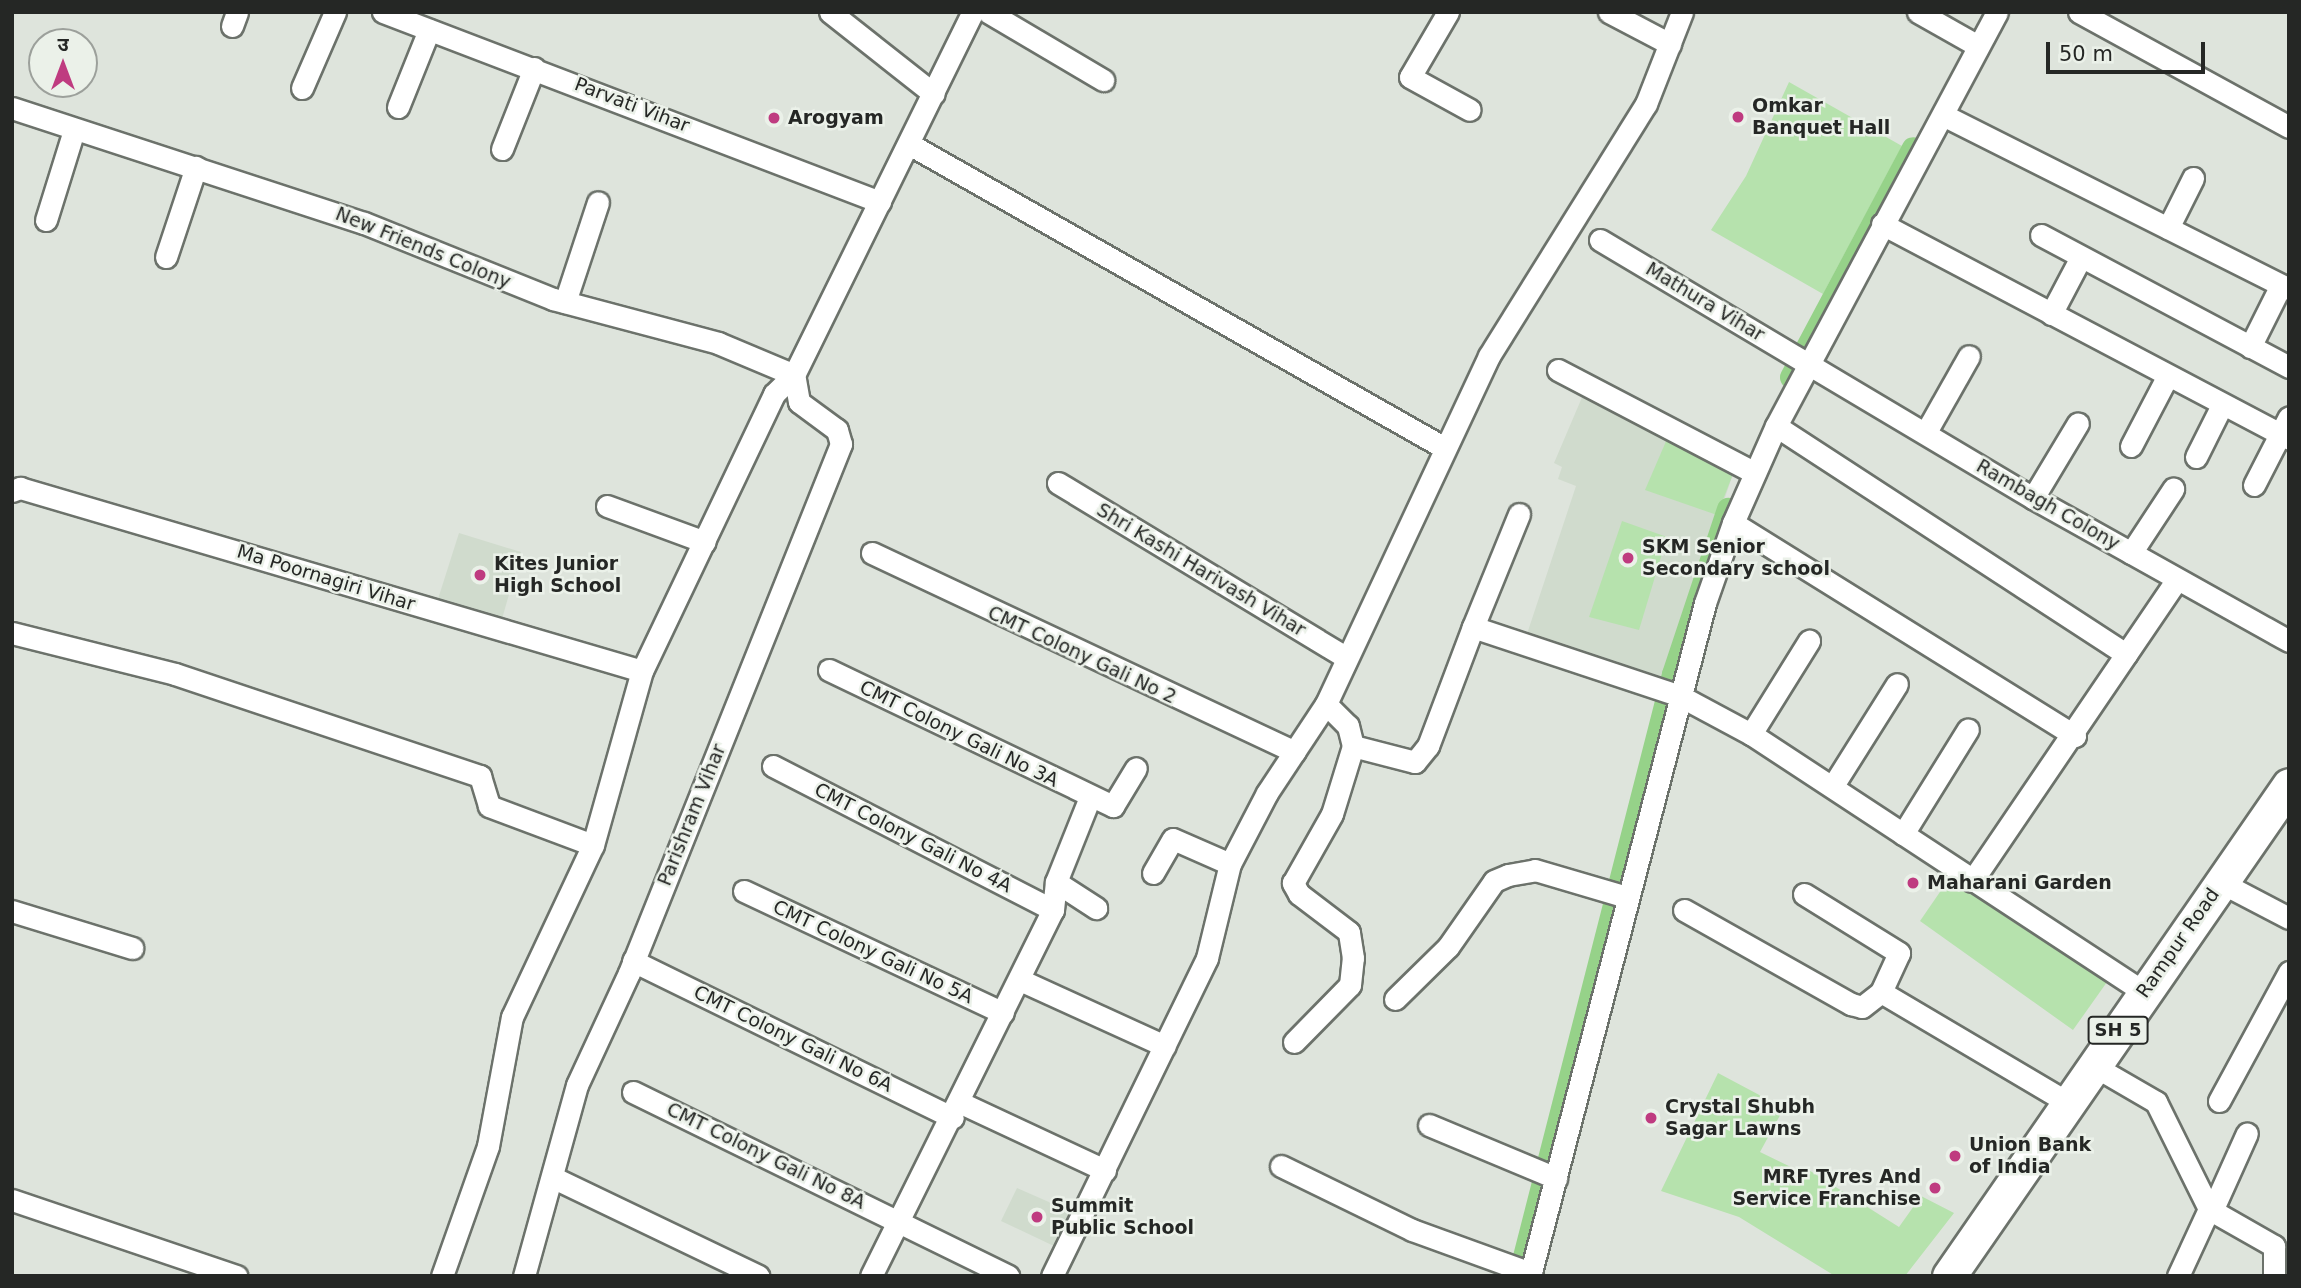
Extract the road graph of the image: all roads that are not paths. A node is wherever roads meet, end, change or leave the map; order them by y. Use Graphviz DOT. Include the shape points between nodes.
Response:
graph roads {
  1 [pos="335,12"];
  2 [pos="383,12"];
  3 [pos="830,12"];
  4 [pos="973,12"];
  5 [pos="988,12"];
  6 [pos="1448,12"];
  7 [pos="1609,12"];
  8 [pos="1682,12"];
  9 [pos="1919,12"];
  10 [pos="1997,12"];
  11 [pos="2079,12"];
  12 [pos="429,30"];
  13 [pos="1972,43"];
  14 [pos="1670,44"];
  15 [pos="534,68"];
  16 [pos="1103,80"];
  17 [pos="302,88"];
  18 [pos="934,94"];
  19 [pos="398,107"];
  20 [pos="12,108"];
  21 [pos="1470,110"];
  22 [pos="1945,116"];
  23 [pos="2289,127"];
  24 [pos="74,130"];
  25 [pos="909,144"];
  26 [pos="502,149"];
  27 [pos="196,167"];
  28 [pos="2193,178"];
  29 [pos="598,202"];
  30 [pos="880,202"];
  31 [pos="46,220"];
  32 [pos="1882,225"];
  33 [pos="2168,228"];
  34 [pos="2041,235"];
  35 [pos="1600,240"];
  36 [pos="166,257"];
  37 [pos="2081,257"];
  38 [pos="2286,285"];
  39 [pos="565,302"];
  40 [pos="2051,314"];
  41 [pos="2250,347"];
  42 [pos="1969,355"];
  43 [pos="1802,360"];
  44 [pos="2289,367"];
  45 [pos="1558,370"];
  46 [pos="794,375"];
  47 [pos="2168,377"];
  48 [pos="2222,405"];
  49 [pos="2078,423"];
  50 [pos="1776,426"];
  51 [pos="2286,430"];
  52 [pos="1926,432"];
  53 [pos="2131,446"];
  54 [pos="1443,447"];
  55 [pos="2196,457"];
  56 [pos="1747,469"];
  57 [pos="1058,483"];
  58 [pos="2254,485"];
  59 [pos="2173,489"];
  60 [pos="12,491"];
  61 [pos="2033,498"];
  62 [pos="607,506"];
  63 [pos="1519,514"];
  64 [pos="1733,523"];
  65 [pos="705,542"];
  66 [pos="872,553"];
  67 [pos="2131,553"];
  68 [pos="2176,581"];
  69 [pos="1473,627"];
  70 [pos="12,633"];
  71 [pos="1809,641"];
  72 [pos="2289,641"];
  73 [pos="2126,654"];
  74 [pos="1345,657"];
  75 [pos="829,670"];
  76 [pos="642,671"];
  77 [pos="1897,684"];
  78 [pos="1672,694"];
  79 [pos="1326,704"];
  80 [pos="1968,729"];
  81 [pos="1751,734"];
  82 [pos="2074,736"];
  83 [pos="1353,746"];
  84 [pos="1294,752"];
  85 [pos="773,766"];
  86 [pos="1136,768"];
  87 [pos="1834,783"];
  88 [pos="2289,785"];
  89 [pos="1090,797"];
  90 [pos="1903,834"];
  91 [pos="593,845"];
  92 [pos="1230,864"];
  93 [pos="1153,873"];
  94 [pos="1972,881"];
  95 [pos="1056,882"];
  96 [pos="2220,882"];
  97 [pos="744,891"];
  98 [pos="1804,894"];
  99 [pos="1621,895"];
  100 [pos="1096,908"];
  101 [pos="1053,910"];
  102 [pos="1684,910"];
  103 [pos="12,911"];
  104 [pos="2289,918"];
  105 [pos="132,948"];
  106 [pos="633,961"];
  107 [pos="2289,972"];
  108 [pos="1020,980"];
  109 [pos="1881,992"];
  110 [pos="2144,992"];
  111 [pos="1395,999"];
  112 [pos="1003,1013"];
  113 [pos="1294,1042"];
  114 [pos="1165,1046"];
  115 [pos="2094,1066"];
  116 [pos="633,1092"];
  117 [pos="2219,1101"];
  118 [pos="2069,1103"];
  119 [pos="957,1110"];
  120 [pos="1429,1125"];
  121 [pos="2247,1133"];
  122 [pos="1281,1166"];
  123 [pos="1105,1170"];
  124 [pos="1548,1175"];
  125 [pos="552,1177"];
  126 [pos="12,1200"];
  127 [pos="2210,1210"];
  128 [pos="898,1222"];
  129 [pos="732,1270"];
  130 [pos="1525,1272"];
  131 [pos="237,1276"];
  132 [pos="442,1276"];
  133 [pos="524,1276"];
  134 [pos="759,1276"];
  135 [pos="870,1276"];
  136 [pos="1007,1276"];
  137 [pos="1052,1276"];
  138 [pos="1949,1276"];
  139 [pos="2178,1276"];
  140 [pos="2274,1276"];
  1 -- 17 [label="street"];
  2 -- 12 [label="street, Parvati Vihar"];
  3 -- 18 [label="street"];
  4 -- 18 [label="street"];
  5 -- 16 [label="street"];
  6 -- 21 [label="street" via="1410,77"];
  7 -- 14 [label="street"];
  8 -- 14 [label="street"];
  9 -- 13 [label="street"];
  10 -- 13 [label="street"];
  11 -- 23 [label="street"];
  12 -- 15 [label="street, Parvati Vihar"];
  12 -- 19 [label="street"];
  13 -- 22 [label="street"];
  14 -- 54 [label="street" via="1646,104 1489,356"];
  15 -- 26 [label="street"];
  15 -- 30 [label="street, Parvati Vihar"];
  18 -- 25 [label="street"];
  20 -- 24 [label="street, New Friends Colony"];
  22 -- 32 [label="street"];
  22 -- 33 [label="street"];
  24 -- 27 [label="street, New Friends Colony"];
  24 -- 31 [label="street"];
  25 -- 30 [label="street"];
  25 -- 54 [label="street"];
  27 -- 36 [label="street"];
  27 -- 39 [label="street, New Friends Colony" via="389,232"];
  28 -- 33 [label="street"];
  29 -- 39 [label="street"];
  30 -- 46 [label="street"];
  32 -- 40 [label="street"];
  32 -- 43 [label="street"];
  33 -- 38 [label="street"];
  34 -- 37 [label="street"];
  35 -- 43 [label="street, Mathura Vihar"];
  37 -- 40 [label="street"];
  37 -- 41 [label="street"];
  38 -- 41 [label="street"];
  39 -- 46 [label="street, New Friends Colony" via="718,343"];
  40 -- 47 [label="street"];
  41 -- 44 [label="street"];
  42 -- 52 [label="street"];
  43 -- 50 [label="street"];
  43 -- 52 [label="street, Rambagh Colony"];
  45 -- 56 [label="street"];
  46 -- 65 [label="street" via="774,394"];
  46 -- 106 [label="street, Parishram Vihar" via="799,402 837,430 841,444"];
  47 -- 48 [label="street"];
  47 -- 53 [label="street"];
  48 -- 51 [label="street"];
  48 -- 55 [label="street"];
  49 -- 61 [label="street"];
  50 -- 56 [label="street"];
  50 -- 73 [label="street"];
  51 -- 58 [label="street"];
  52 -- 61 [label="street, Rambagh Colony"];
  54 -- 74 [label="street"];
  56 -- 64 [label="street"];
  57 -- 74 [label="street, Shri Kashi Harivash Vihar"];
  59 -- 67 [label="street"];
  60 -- 76 [label="street, Ma Poornagiri Vihar" via="20,488"];
  61 -- 67 [label="street, Rambagh Colony"];
  62 -- 65 [label="street"];
  63 -- 69 [label="street"];
  64 -- 78 [label="street"];
  64 -- 82 [label="street"];
  65 -- 76 [label="street"];
  66 -- 84 [label="street, CMT Colony Gali No 2"];
  67 -- 68 [label="street, Rambagh Colony"];
  68 -- 72 [label="street, Rambagh Colony"];
  68 -- 73 [label="street"];
  69 -- 78 [label="street"];
  69 -- 83 [label="street" via="1427,746 1415,762"];
  70 -- 91 [label="street" via="175,674 480,776 489,806"];
  71 -- 81 [label="street"];
  73 -- 82 [label="street"];
  74 -- 79 [label="street"];
  75 -- 89 [label="street, CMT Colony Gali No 3A"];
  76 -- 91 [label="street"];
  77 -- 87 [label="street"];
  78 -- 81 [label="street"];
  78 -- 99 [label="street"];
  79 -- 83 [label="street" via="1348,726"];
  79 -- 84 [label="street"];
  80 -- 90 [label="street"];
  81 -- 87 [label="street"];
  82 -- 94 [label="street"];
  83 -- 113 [label="street" via="1332,814 1293,883 1299,894 1349,932 1350,985"];
  84 -- 92 [label="street"];
  85 -- 101 [label="street, CMT Colony Gali No 4A"];
  86 -- 89 [label="street" via="1113,806"];
  87 -- 90 [label="street"];
  88 -- 96 [label="main road, Rampur Road / SH 5"];
  89 -- 95 [label="street"];
  90 -- 94 [label="street"];
  91 -- 132 [label="street" via="512,1017 488,1146"];
  92 -- 93 [label="street" via="1173,839"];
  92 -- 114 [label="street" via="1207,958"];
  94 -- 110 [label="street"];
  95 -- 100 [label="street"];
  95 -- 101 [label="street"];
  96 -- 104 [label="street"];
  96 -- 110 [label="main road, Rampur Road / SH 5"];
  97 -- 112 [label="street, CMT Colony Gali No 5A"];
  98 -- 109 [label="street" via="1899,953"];
  99 -- 111 [label="street" via="1535,870 1494,881 1448,947"];
  99 -- 124 [label="street"];
  101 -- 108 [label="street"];
  102 -- 109 [label="street" via="1852,1004 1862,1007"];
  103 -- 105 [label="street"];
  106 -- 119 [label="street, CMT Colony Gali No 6A"];
  106 -- 125 [label="street, Parishram Vihar" via="577,1085"];
  107 -- 117 [label="street"];
  108 -- 112 [label="street"];
  108 -- 114 [label="street"];
  109 -- 118 [label="street"];
  110 -- 115 [label="main road, Rampur Road / SH 5"];
  112 -- 119 [label="street"];
  114 -- 123 [label="street"];
  115 -- 118 [label="main road, Rampur Road / SH 5"];
  115 -- 127 [label="street" via="2156,1102"];
  116 -- 128 [label="street, CMT Colony Gali No 8A"];
  118 -- 138 [label="main road, Rampur Road / SH 5"];
  119 -- 123 [label="street, CMT Colony Gali No 6A"];
  119 -- 128 [label="street"];
  120 -- 124 [label="street"];
  121 -- 127 [label="street"];
  122 -- 130 [label="street" via="1412,1230"];
  123 -- 137 [label="street"];
  124 -- 130 [label="street"];
  125 -- 129 [label="street"];
  125 -- 133 [label="street, Parishram Vihar"];
  126 -- 131 [label="street"];
  127 -- 139 [label="street"];
  127 -- 140 [label="street" via="2274,1246"];
  128 -- 135 [label="street"];
  128 -- 136 [label="street, CMT Colony Gali No 8A"];
  129 -- 134 [label="street"];
}
